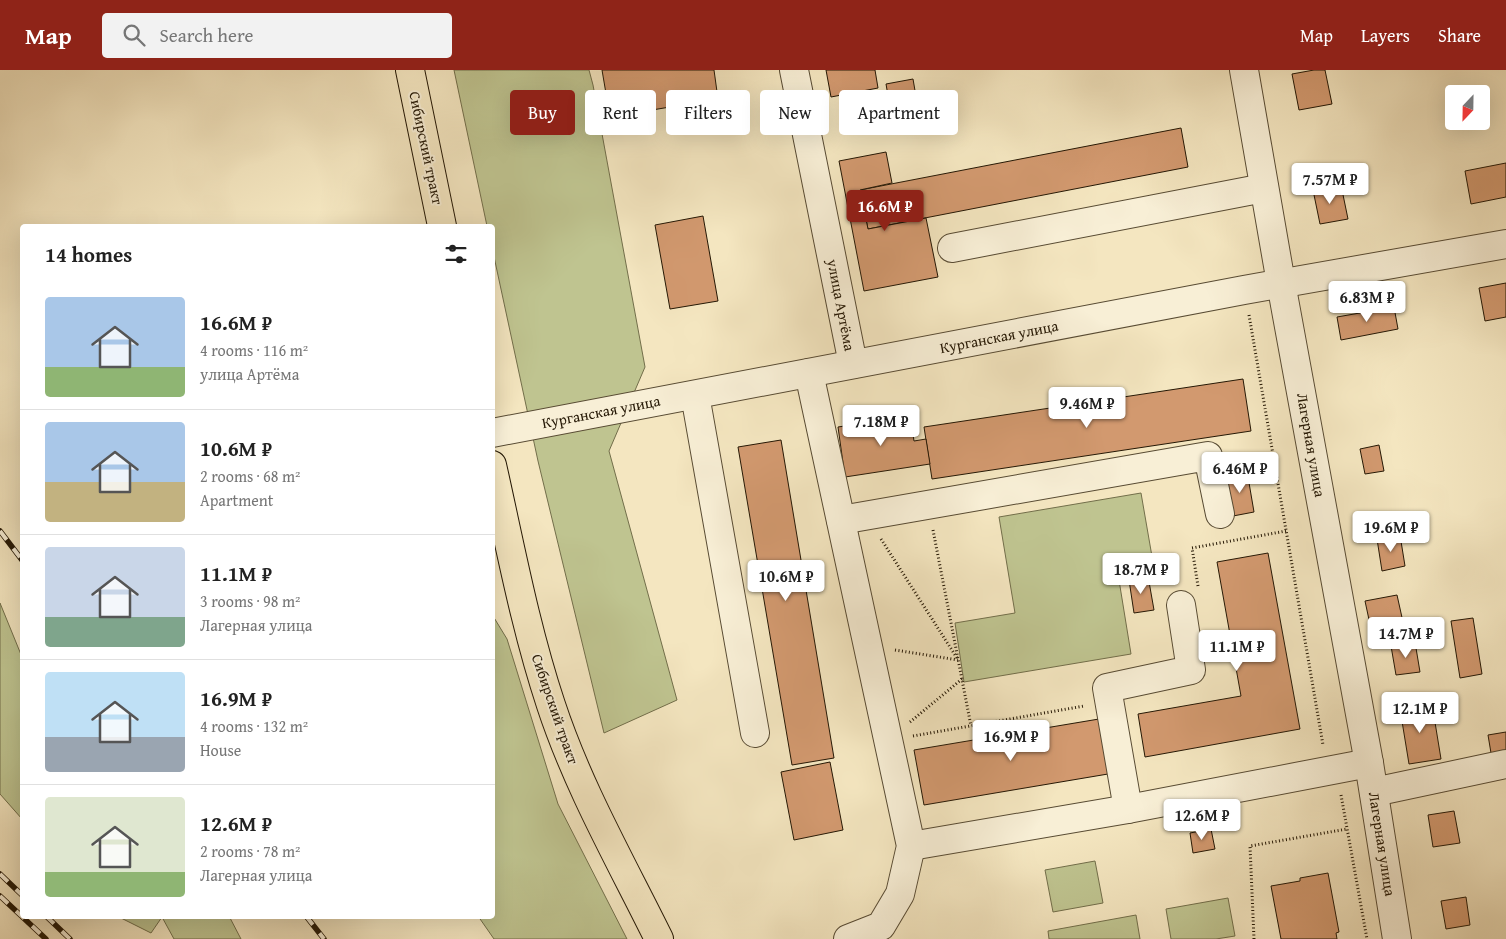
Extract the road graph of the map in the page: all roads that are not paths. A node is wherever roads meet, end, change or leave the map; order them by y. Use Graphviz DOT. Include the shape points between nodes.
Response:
graph roads {
  1 [pos="410,70"];
  2 [pos="794,70"];
  3 [pos="1244,70"];
  4 [pos="1264,188"];
  5 [pos="442,224"];
  6 [pos="1506,244"];
  7 [pos="952,248"];
  8 [pos="1281,283"];
  9 [pos="853,364"];
  10 [pos="809,373"];
  11 [pos="695,394"];
  12 [pos="495,432"];
  13 [pos="495,477"];
  14 [pos="1220,514"];
  15 [pos="853,518"];
  16 [pos="1190,596"];
  17 [pos="755,733"];
  18 [pos="1369,763"];
  19 [pos="1506,764"];
  20 [pos="1374,792"];
  21 [pos="1128,809"];
  22 [pos="911,846"];
  23 [pos="659,939"];
  24 [pos="848,939"];
  25 [pos="1397,939"];
  1 -- 5 [label="main road, Сибирский тракт"];
  2 -- 9 [label="street, улица Артёма"];
  3 -- 4 [label="street, Лагерная улица"];
  4 -- 7 [label="street"];
  4 -- 8 [label="street, Лагерная улица"];
  6 -- 8 [label="street, Курганская улица"];
  8 -- 9 [label="street, Курганская улица"];
  8 -- 18 [label="street, Лагерная улица"];
  9 -- 10 [label="street, Курганская улица"];
  10 -- 11 [label="street, Курганская улица"];
  10 -- 15 [label="street"];
  11 -- 12 [label="street, Курганская улица"];
  11 -- 17 [label="street"];
  13 -- 23 [label="main road, Сибирский тракт" via="529,627 551,705 583,787"];
  14 -- 15 [label="street" via="1208,456"];
  15 -- 22 [label="street" via="868,645"];
  16 -- 21 [label="street" via="1191,670 1107,688"];
  18 -- 20 [label="street, Лагерная улица"];
  18 -- 21 [label="street"];
  19 -- 20 [label="street"];
  20 -- 25 [label="street, Лагерная улица"];
  21 -- 22 [label="street"];
  22 -- 24 [label="street" via="900,894 882,926"];
}
